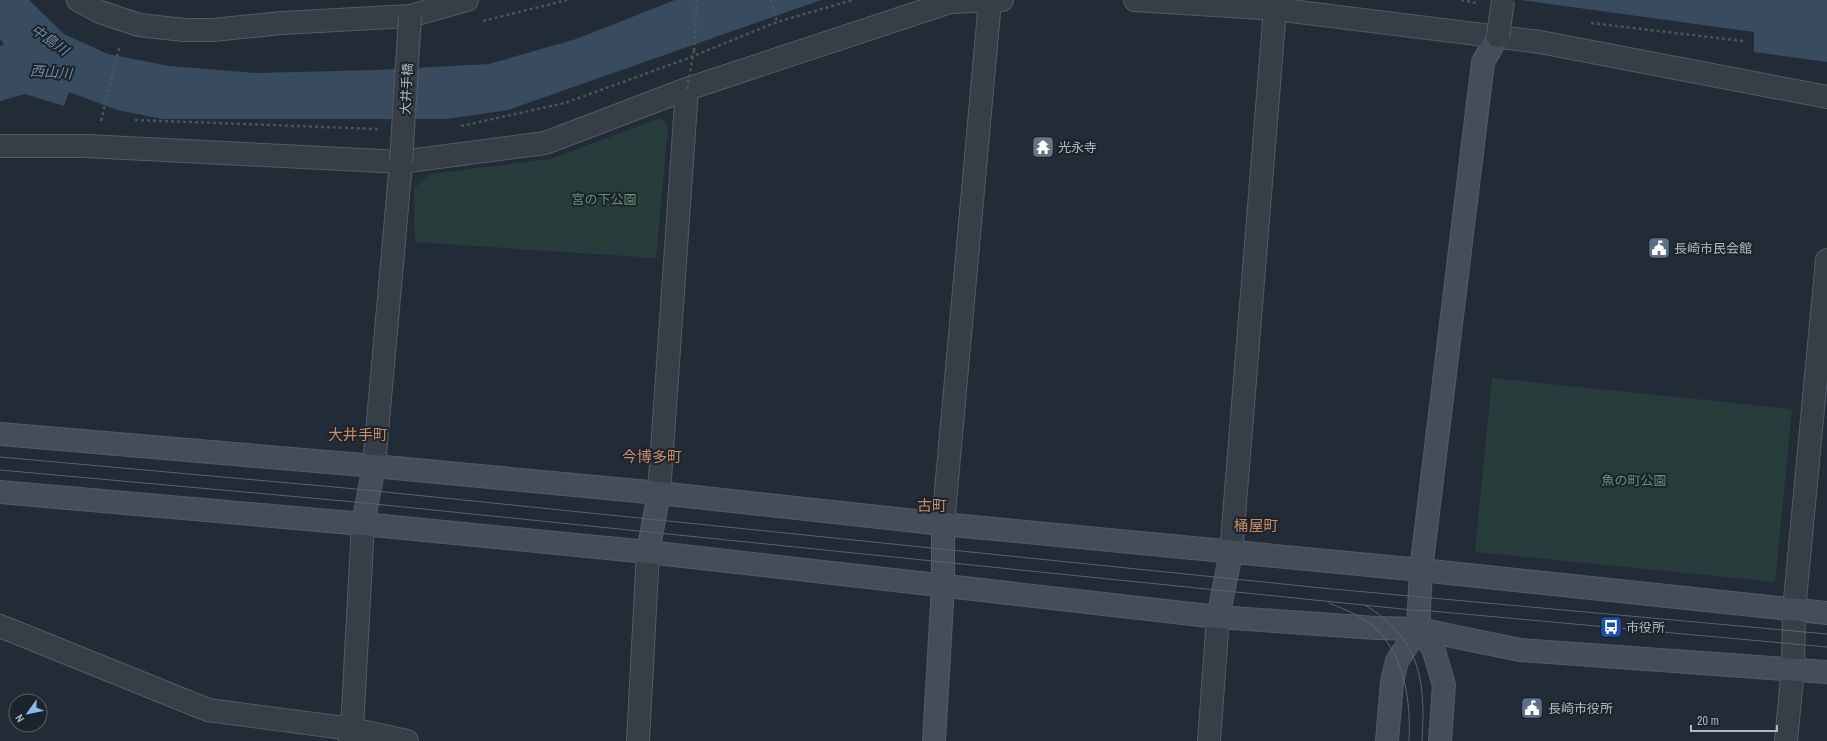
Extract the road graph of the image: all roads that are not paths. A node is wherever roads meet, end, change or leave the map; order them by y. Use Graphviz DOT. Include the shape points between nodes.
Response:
graph roads {
  1 [pos="78,0"];
  2 [pos="467,0"];
  3 [pos="1135,0"];
  4 [pos="996,1"];
  5 [pos="1493,2"];
  6 [pos="410,8"];
  7 [pos="1275,9"];
  8 [pos="1498,36"];
  9 [pos="687,89"];
  10 [pos="1827,97"];
  11 [pos="0,146"];
  12 [pos="401,162"];
  13 [pos="1827,260"];
  14 [pos="0,434"];
  15 [pos="374,466"];
  16 [pos="0,492"];
  17 [pos="659,493"];
  18 [pos="363,524"];
  19 [pos="944,524"];
  20 [pos="648,552"];
  21 [pos="1231,553"];
  22 [pos="1421,570"];
  23 [pos="943,586"];
  24 [pos="1794,610"];
  25 [pos="1827,613"];
  26 [pos="1218,617"];
  27 [pos="0,626"];
  28 [pos="1418,629"];
  29 [pos="1793,668"];
  30 [pos="1827,672"];
  31 [pos="351,735"];
  32 [pos="407,741"];
  33 [pos="638,741"];
  34 [pos="934,741"];
  35 [pos="1209,741"];
  36 [pos="1387,741"];
  37 [pos="1440,741"];
  38 [pos="1786,741"];
  1 -- 6 [label="street" via="100,12 139,25 184,30 214,30"];
  2 -- 6 [label="street"];
  3 -- 7 [label="street"];
  4 -- 9 [label="street" via="950,2"];
  4 -- 19 [label="street"];
  5 -- 8 [label="street, bridge"];
  6 -- 12 [label="street, 大井手橋, bridge"];
  7 -- 8 [label="street"];
  7 -- 21 [label="street"];
  8 -- 10 [label="street" via="1548,43"];
  8 -- 22 [label="street" via="1482,62"];
  9 -- 12 [label="street" via="545,143"];
  9 -- 17 [label="street"];
  11 -- 12 [label="street" via="87,146"];
  12 -- 15 [label="street, 大井手橋"];
  13 -- 24 [label="street"];
  14 -- 15 [label="street"];
  15 -- 17 [label="street"];
  15 -- 18 [label="street"];
  16 -- 18 [label="street"];
  17 -- 19 [label="street"];
  17 -- 20 [label="street"];
  18 -- 20 [label="street"];
  18 -- 31 [label="street"];
  19 -- 21 [label="street"];
  19 -- 23 [label="street"];
  20 -- 23 [label="street"];
  20 -- 33 [label="street"];
  21 -- 22 [label="street"];
  21 -- 26 [label="street"];
  22 -- 24 [label="street"];
  22 -- 28 [label="street"];
  23 -- 26 [label="street"];
  23 -- 34 [label="street"];
  24 -- 25 [label="street"];
  24 -- 29 [label="street"];
  26 -- 28 [label="street"];
  26 -- 35 [label="street"];
  27 -- 31 [label="street" via="208,710"];
  28 -- 29 [label="street" via="1520,650"];
  28 -- 36 [label="street" via="1397,661 1392,682"];
  28 -- 37 [label="street" via="1434,648 1444,685"];
  29 -- 30 [label="street"];
  29 -- 38 [label="street"];
  31 -- 32 [label="street"];
}
